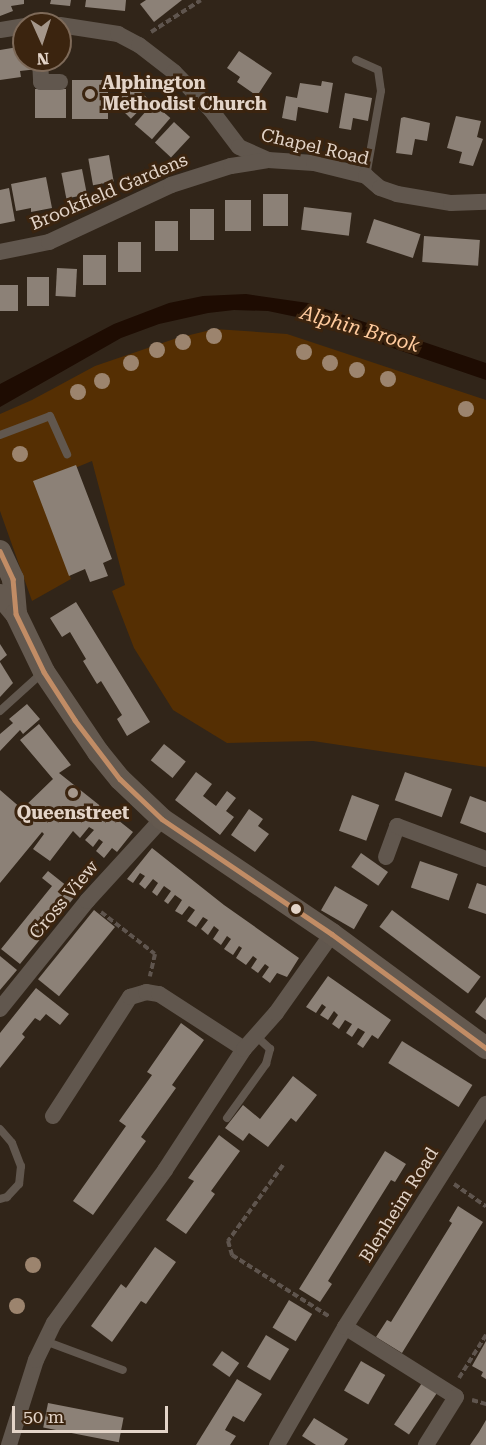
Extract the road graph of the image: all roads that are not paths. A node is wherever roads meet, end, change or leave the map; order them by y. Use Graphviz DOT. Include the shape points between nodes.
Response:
graph roads {
  1 [pos="72,26"];
  2 [pos="356,60"];
  3 [pos="41,72"];
  4 [pos="60,82"];
  5 [pos="268,160"];
  6 [pos="366,176"];
  7 [pos="486,202"];
  8 [pos="0,252"];
  9 [pos="0,435"];
  10 [pos="67,454"];
  11 [pos="0,551"];
  12 [pos="0,595"];
  13 [pos="16,614"];
  14 [pos="44,672"];
  15 [pos="0,711"];
  16 [pos="162,819"];
  17 [pos="386,857"];
  18 [pos="486,859"];
  19 [pos="332,934"];
  20 [pos="0,1009"];
  21 [pos="255,1034"];
  22 [pos="486,1047"];
  23 [pos="244,1049"];
  24 [pos="486,1104"];
  25 [pos="53,1116"];
  26 [pos="227,1118"];
  27 [pos="0,1129"];
  28 [pos="0,1199"];
  29 [pos="345,1327"];
  30 [pos="45,1341"];
  31 [pos="123,1370"];
  32 [pos="9,1445"];
  33 [pos="277,1445"];
  34 [pos="426,1445"];
  1 -- 5 [label="street, Chapel Road" via="118,34 139,45 174,72 211,110 238,147"];
  2 -- 6 [label="lane" via="378,70 381,91"];
  3 -- 4 [label="street" via="41,82"];
  5 -- 6 [label="street, Chapel Road" via="314,163"];
  5 -- 8 [label="street, Brookfield Gardens" via="231,166 171,185 49,242"];
  6 -- 7 [label="street, Chapel Road" via="380,188 397,194 451,203"];
  9 -- 10 [label="lane" via="50,416"];
  11 -- 13 [label="main road" via="13,579"];
  12 -- 13 [label="main road"];
  13 -- 14 [label="main road"];
  14 -- 15 [label="lane"];
  14 -- 16 [label="main road" via="98,752"];
  16 -- 19 [label="main road"];
  16 -- 20 [label="street, Cross View" via="87,901"];
  17 -- 18 [label="street" via="397,826"];
  19 -- 21 [label="street" via="276,1013"];
  19 -- 22 [label="main road"];
  21 -- 23 [label="street"];
  21 -- 26 [label="lane" via="270,1049 266,1064"];
  23 -- 25 [label="street" via="168,999 146,992 130,997"];
  23 -- 30 [label="street"];
  24 -- 29 [label="street, Blenheim Road"];
  27 -- 28 [label="lane" via="12,1143 21,1166 19,1184"];
  29 -- 33 [label="street, Blenheim Road"];
  29 -- 34 [label="street" via="456,1397"];
  30 -- 31 [label="lane"];
  30 -- 32 [label="street"];
}
